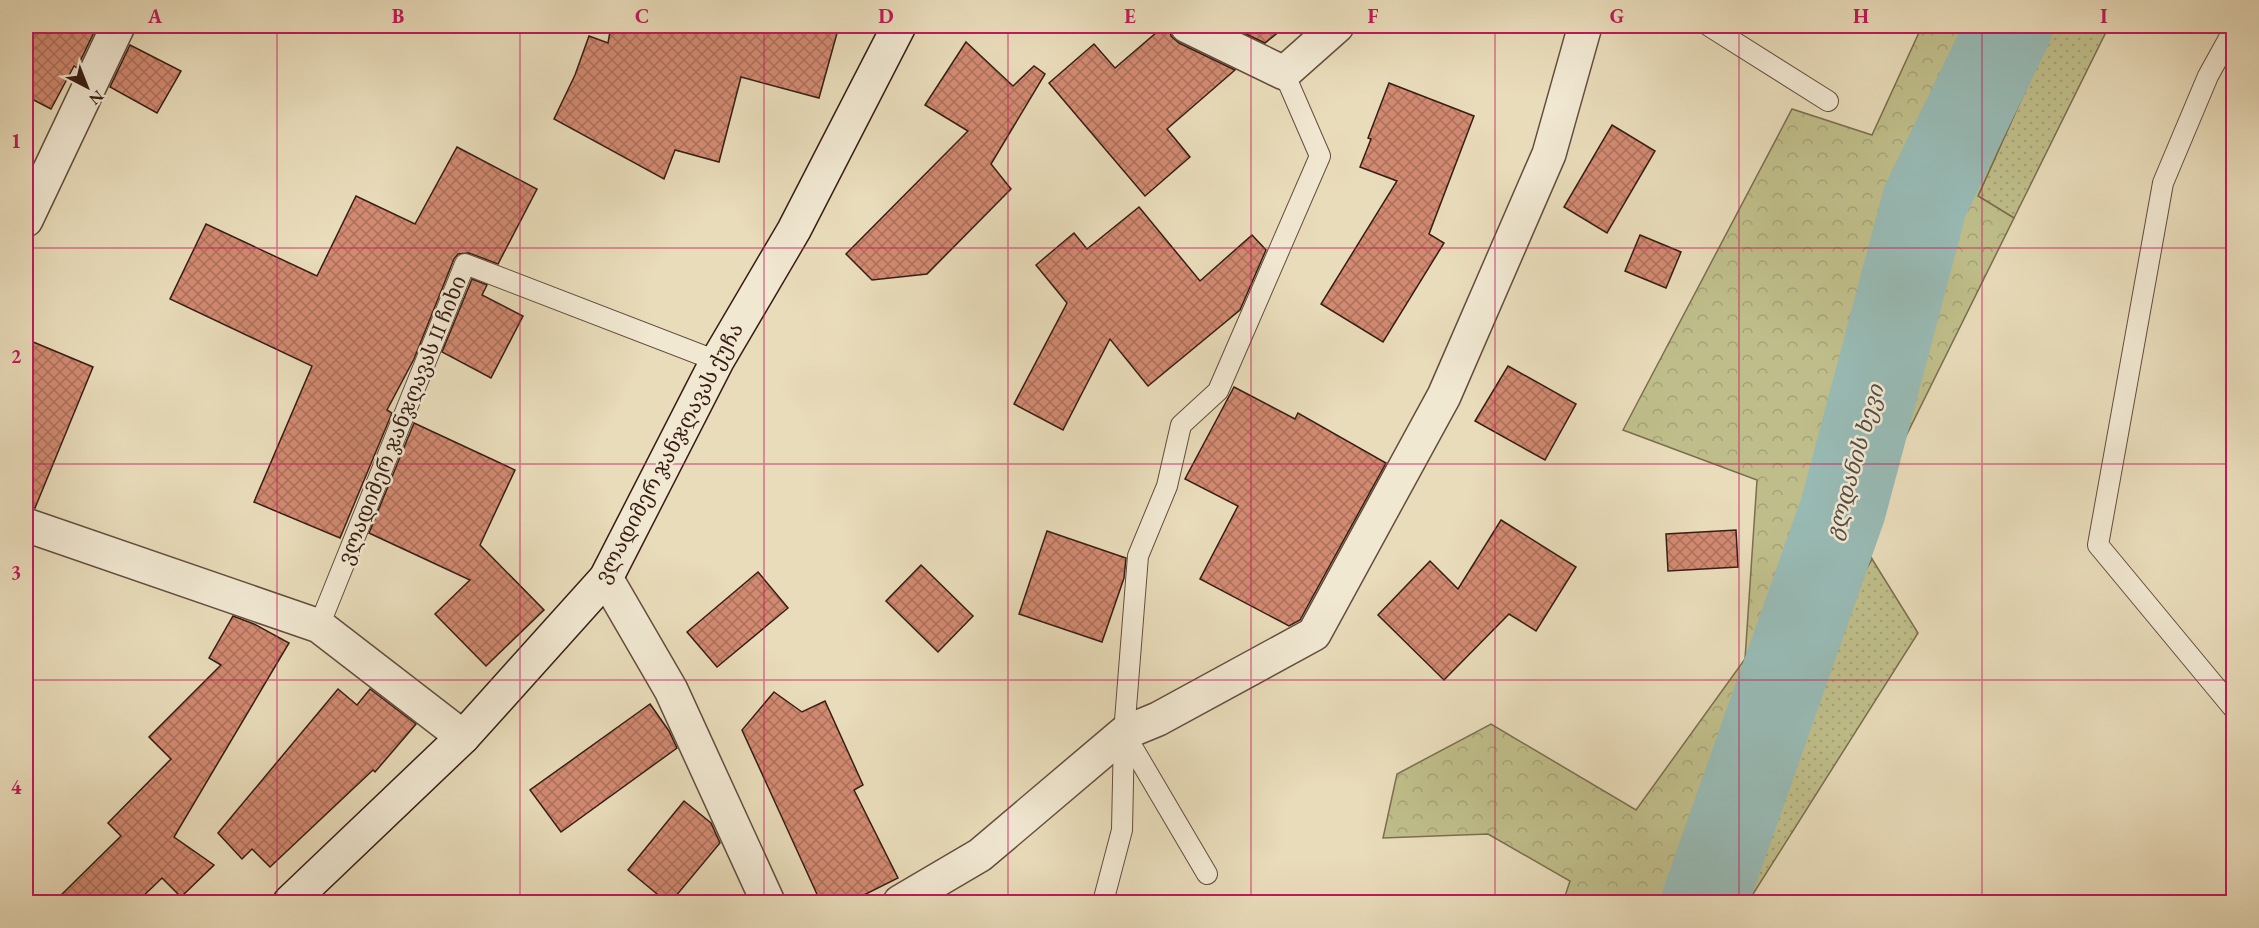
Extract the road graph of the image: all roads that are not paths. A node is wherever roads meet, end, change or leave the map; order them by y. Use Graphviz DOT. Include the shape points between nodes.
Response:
graph roads {
  1 [pos="118,26"];
  2 [pos="899,26"];
  3 [pos="1186,26"];
  4 [pos="1337,26"];
  5 [pos="1585,26"];
  6 [pos="1709,26"];
  7 [pos="2234,29"];
  8 [pos="1284,73"];
  9 [pos="1828,102"];
  10 [pos="26,220"];
  11 [pos="717,361"];
  12 [pos="26,525"];
  13 [pos="606,578"];
  14 [pos="319,626"];
  15 [pos="2234,709"];
  16 [pos="1124,733"];
  17 [pos="462,737"];
  18 [pos="1207,874"];
  19 [pos="290,903"];
  20 [pos="768,903"];
  21 [pos="900,903"];
  22 [pos="1103,903"];
  1 -- 10 [label="street"];
  2 -- 11 [label="street, ვლადიმერ ჯანჯღავას ქუჩა" via="794,230"];
  3 -- 8 [label="street"];
  4 -- 8 [label="street"];
  5 -- 16 [label="street" via="1549,154 1444,396 1314,634 1158,719"];
  6 -- 9 [label="lane"];
  7 -- 15 [label="lane" via="2208,76 2163,183 2098,545"];
  8 -- 16 [label="lane" via="1320,156 1218,391 1181,425 1167,486 1138,556"];
  11 -- 13 [label="street, ვლადიმერ ჯანჯღავას ქუჩა"];
  11 -- 14 [label="lane, ვლადიმერ ჯანჯღავას II ჩიხი" via="465,264"];
  12 -- 14 [label="street"];
  13 -- 17 [label="street, ვლადიმერ ჯანჯღავას ქუჩა"];
  13 -- 20 [label="street" via="671,690"];
  14 -- 17 [label="street"];
  16 -- 18 [label="lane"];
  16 -- 21 [label="street" via="980,855"];
  16 -- 22 [label="lane" via="1122,830"];
  17 -- 19 [label="street, ვლადიმერ ჯანჯღავას ქუჩა"];
}
